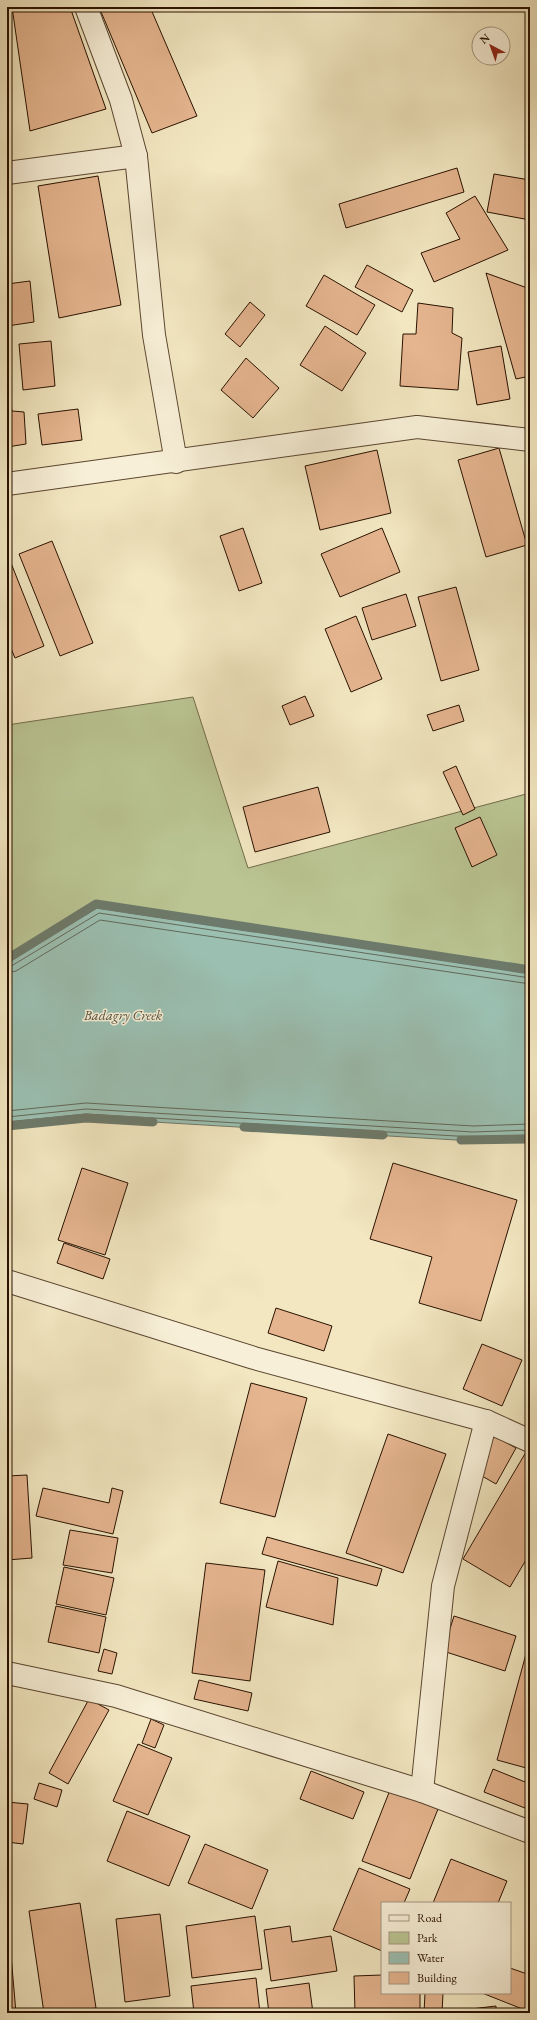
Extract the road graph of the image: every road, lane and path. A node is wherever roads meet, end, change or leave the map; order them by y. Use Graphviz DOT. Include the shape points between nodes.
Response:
graph roads {
  1 [pos="86,7"];
  2 [pos="136,156"];
  3 [pos="7,173"];
  4 [pos="530,440"];
  5 [pos="176,462"];
  6 [pos="7,484"];
  7 [pos="7,1281"];
  8 [pos="486,1421"];
  9 [pos="530,1441"];
  10 [pos="7,1673"];
  11 [pos="422,1790"];
  12 [pos="530,1832"];
  1 -- 2 [label="street" via="121,100"];
  2 -- 3 [label="street"];
  2 -- 5 [label="street" via="154,335"];
  4 -- 5 [label="street" via="417,427"];
  5 -- 6 [label="street"];
  7 -- 8 [label="street" via="254,1358"];
  8 -- 9 [label="street"];
  8 -- 11 [label="street" via="443,1586"];
  10 -- 11 [label="street" via="116,1696"];
  11 -- 12 [label="street"];
}
